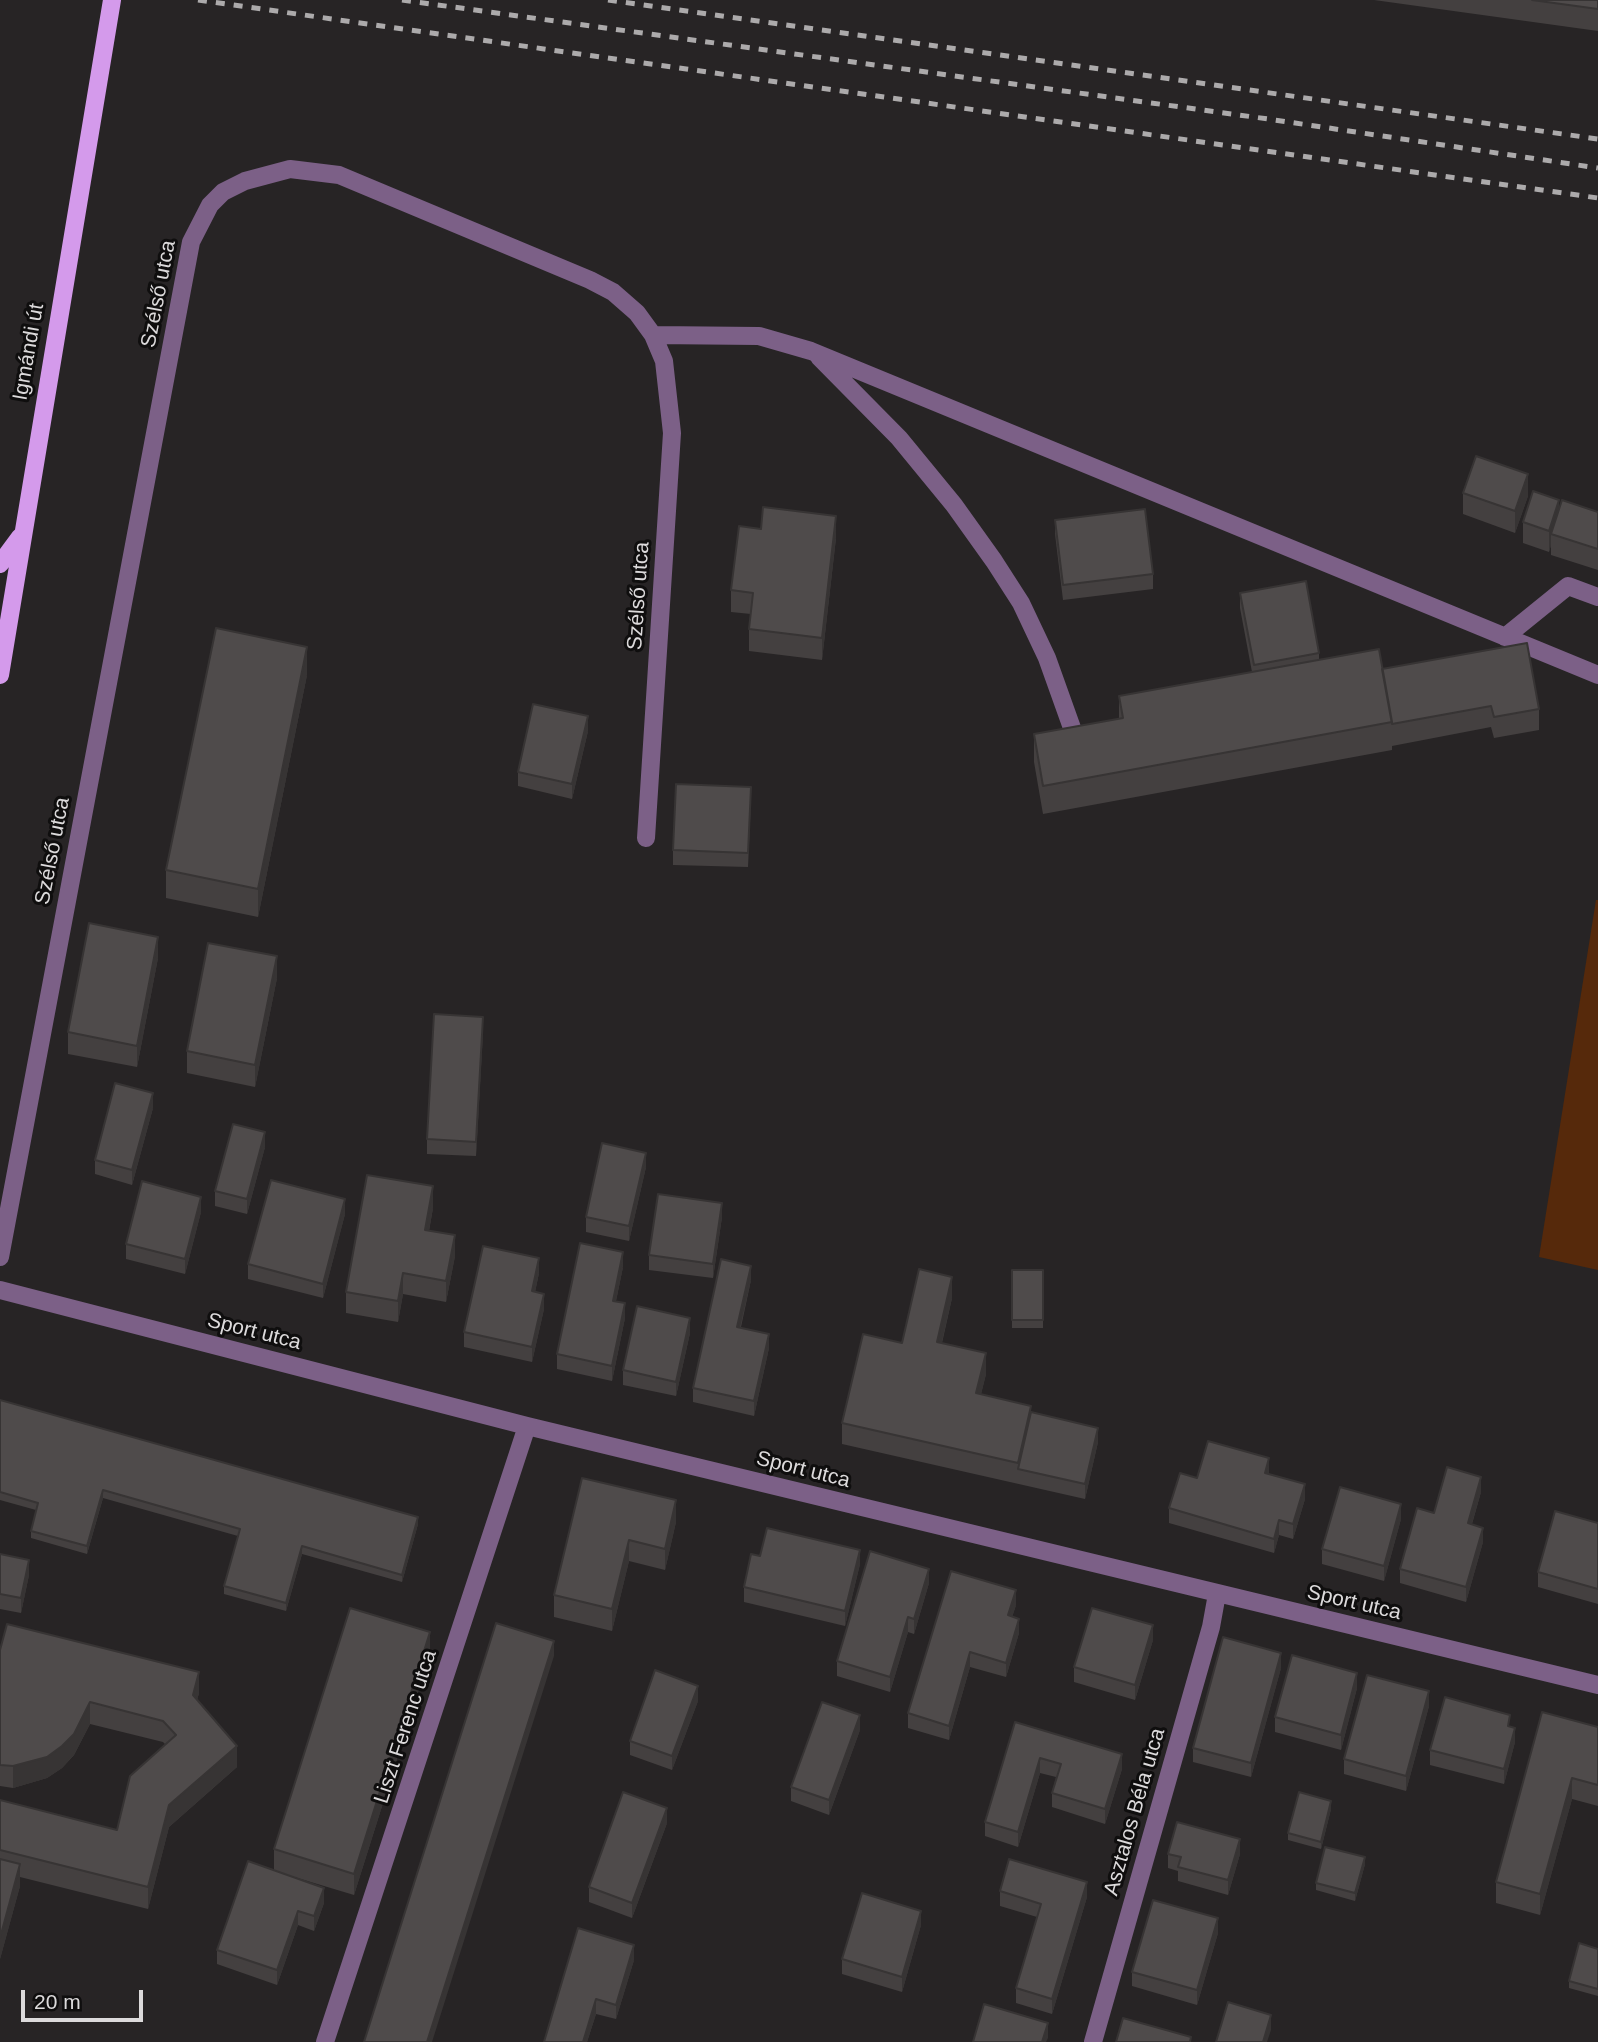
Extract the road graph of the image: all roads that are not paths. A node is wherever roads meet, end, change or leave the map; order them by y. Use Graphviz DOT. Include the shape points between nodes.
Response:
graph roads {
  1 [pos="112,0"];
  2 [pos="653,335"];
  3 [pos="811,351"];
  4 [pos="22,534"];
  5 [pos="0,564"];
  6 [pos="1598,597"];
  7 [pos="1505,637"];
  8 [pos="0,675"];
  9 [pos="1598,675"];
  10 [pos="1077,742"];
  11 [pos="646,838"];
  12 [pos="0,1257"];
  13 [pos="0,1290"];
  14 [pos="527,1426"];
  15 [pos="1217,1594"];
  16 [pos="1598,1685"];
  17 [pos="326,2042"];
  18 [pos="1093,2042"];
  1 -- 4 [label="main road, Igmándi út"];
  2 -- 3 [label="street" via="759,336"];
  2 -- 11 [label="street, Szélső utca" via="664,361 672,433"];
  2 -- 12 [label="street, Szélső utca" via="621,299 590,280 339,175 290,169 272,172 223,192 210,205 191,242"];
  3 -- 7 [label="street"];
  3 -- 10 [label="street" via="899,438 994,561 1047,657"];
  4 -- 5 [label="main road"];
  4 -- 8 [label="main road, Igmándi út"];
  6 -- 7 [label="street" via="1568,586"];
  7 -- 9 [label="street"];
  13 -- 14 [label="street, Sport utca"];
  14 -- 15 [label="street, Sport utca"];
  14 -- 17 [label="street, Liszt Ferenc utca"];
  15 -- 16 [label="street, Sport utca"];
  15 -- 18 [label="street, Asztalos Béla utca" via="1208,1641"];
}
